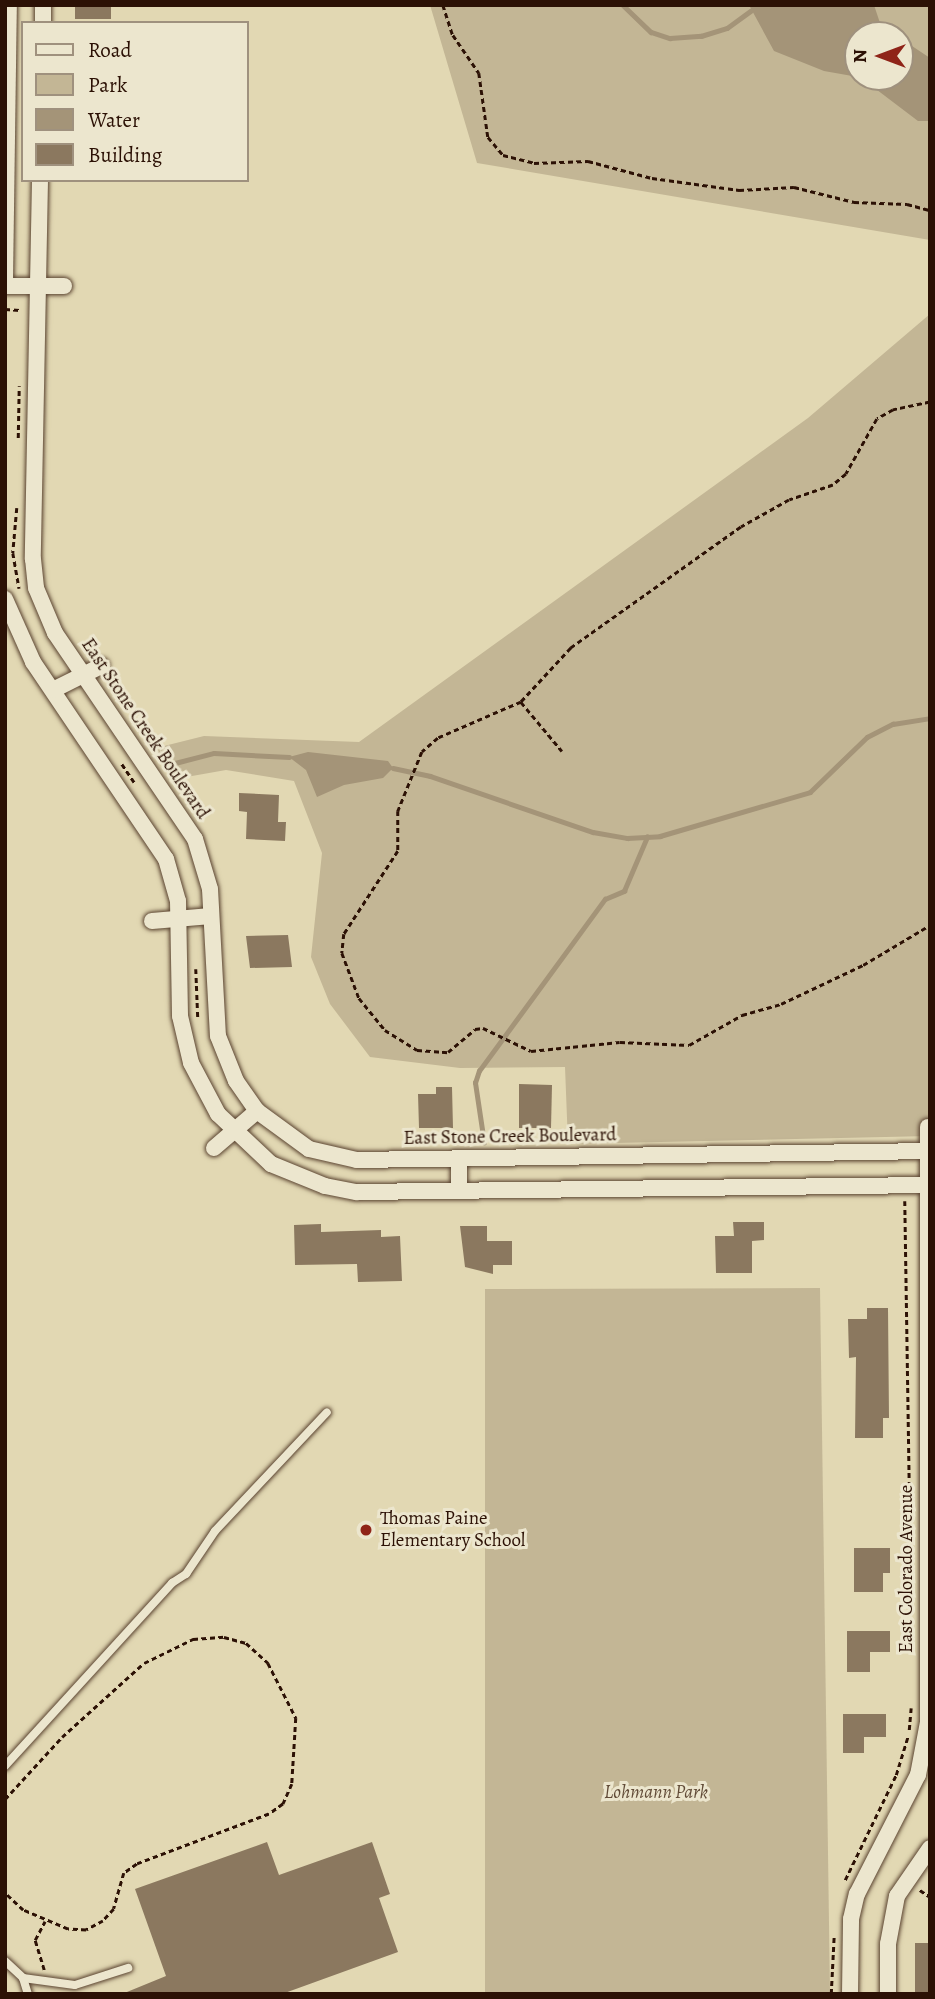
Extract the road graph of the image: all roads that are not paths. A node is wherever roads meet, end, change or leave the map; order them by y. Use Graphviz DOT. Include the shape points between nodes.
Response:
graph roads {
  1 [pos="9,5"];
  2 [pos="40,182"];
  3 [pos="5,284"];
  4 [pos="37,286"];
  5 [pos="64,286"];
  6 [pos="5,599"];
  7 [pos="101,666"];
  8 [pos="82,675"];
  9 [pos="53,690"];
  10 [pos="211,916"];
  11 [pos="179,918"];
  12 [pos="152,920"];
  13 [pos="257,1111"];
  14 [pos="928,1127"];
  15 [pos="233,1132"];
  16 [pos="214,1148"];
  17 [pos="929,1151"];
  18 [pos="459,1159"];
  19 [pos="929,1185"];
  20 [pos="459,1191"];
  21 [pos="327,1412"];
  22 [pos="929,1412"];
  23 [pos="929,1668"];
  24 [pos="5,1766"];
  25 [pos="930,1848"];
  26 [pos="5,1961"];
  27 [pos="128,1968"];
  28 [pos="23,1978"];
  29 [pos="28,1994"];
  30 [pos="850,1994"];
  31 [pos="888,1994"];
  1 -- 3 [label="street"];
  2 -- 4 [label="street, East Stone Creek Boulevard"];
  3 -- 4 [label="street"];
  4 -- 5 [label="street"];
  4 -- 8 [label="street, East Stone Creek Boulevard" via="33,559 42,608"];
  6 -- 9 [label="street" via="15,629"];
  7 -- 8 [label="street"];
  8 -- 9 [label="street"];
  8 -- 10 [label="street, East Stone Creek Boulevard" via="195,839 210,889"];
  9 -- 11 [label="street" via="158,843 174,880"];
  10 -- 11 [label="street"];
  10 -- 13 [label="street, East Stone Creek Boulevard" via="218,1035 236,1081"];
  11 -- 12 [label="street"];
  11 -- 15 [label="street" via="184,1040 206,1097"];
  13 -- 15 [label="street"];
  13 -- 18 [label="street, East Stone Creek Boulevard" via="294,1141 337,1157"];
  14 -- 17 [label="street, East Colorado Avenue"];
  15 -- 16 [label="street"];
  15 -- 20 [label="street" via="271,1164 325,1186 357,1192"];
  17 -- 18 [label="street, East Stone Creek Boulevard"];
  17 -- 19 [label="street, East Colorado Avenue"];
  18 -- 20 [label="street"];
  19 -- 20 [label="street"];
  19 -- 22 [label="street, East Colorado Avenue"];
  21 -- 24 [label="lane" via="215,1531 186,1574 172,1583"];
  22 -- 23 [label="street, East Colorado Avenue"];
  23 -- 30 [label="street, East Colorado Avenue" via="925,1753 918,1775 866,1870 851,1919"];
  25 -- 31 [label="street" via="897,1896 888,1944"];
  26 -- 28 [label="lane"];
  27 -- 28 [label="lane" via="75,1986"];
  28 -- 29 [label="lane"];
}
